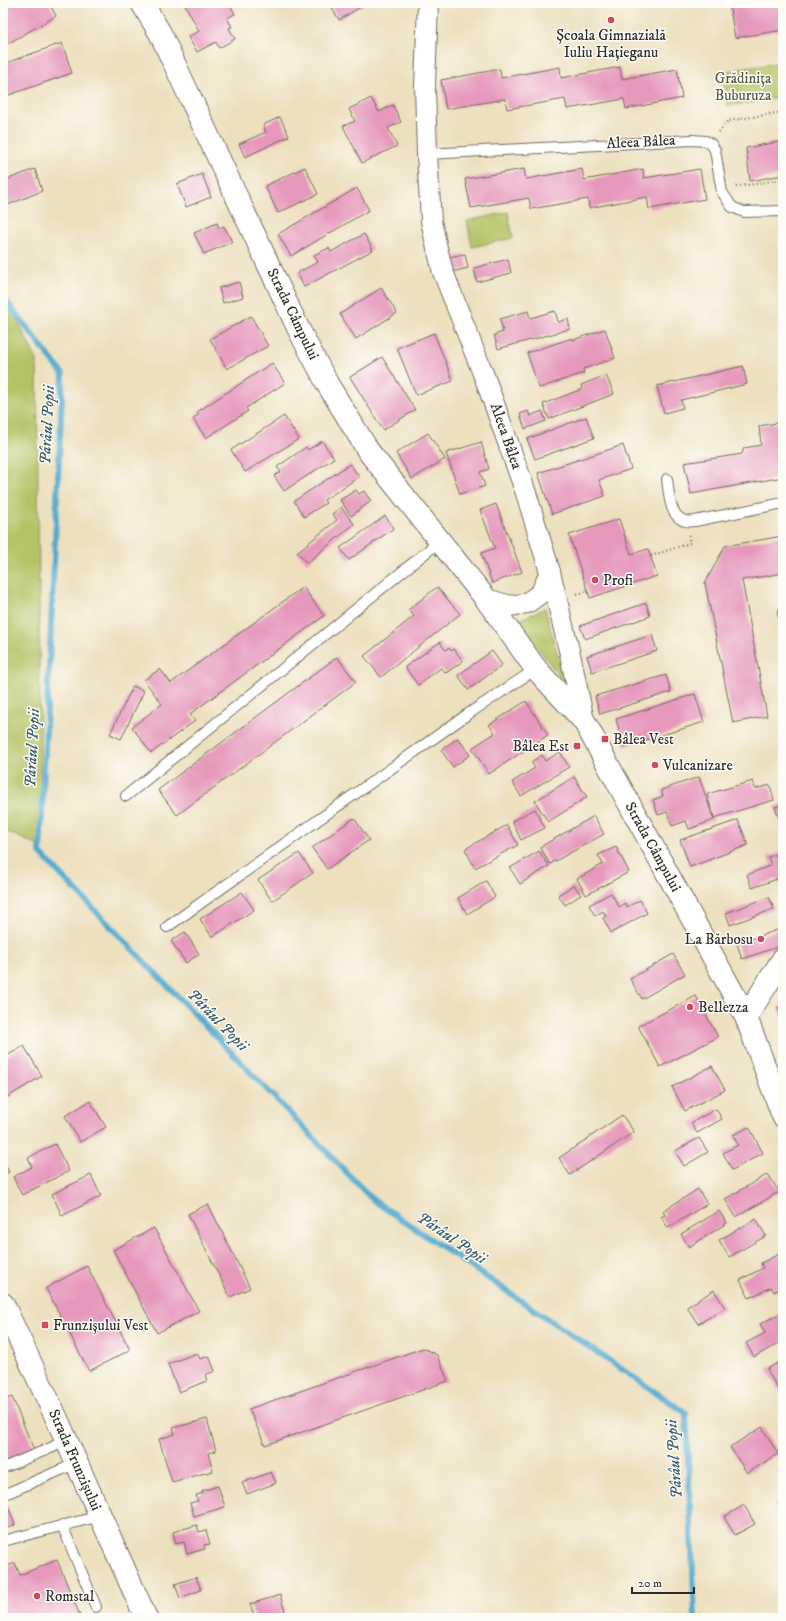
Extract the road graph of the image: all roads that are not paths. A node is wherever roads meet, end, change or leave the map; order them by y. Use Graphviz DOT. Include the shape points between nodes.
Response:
graph roads {
  1 [pos="142,3"];
  2 [pos="428,3"];
  3 [pos="427,154"];
  4 [pos="783,211"];
  5 [pos="667,479"];
  6 [pos="783,503"];
  7 [pos="440,542"];
  8 [pos="550,572"];
  9 [pos="486,599"];
  10 [pos="536,669"];
  11 [pos="584,721"];
  12 [pos="126,796"];
  13 [pos="167,926"];
  14 [pos="783,959"];
  15 [pos="746,1017"];
  16 [pos="783,1116"];
  17 [pos="6,1317"];
  18 [pos="66,1438"];
  19 [pos="77,1463"];
  20 [pos="3,1468"];
  21 [pos="3,1494"];
  22 [pos="100,1516"];
  23 [pos="62,1525"];
  24 [pos="3,1541"];
  25 [pos="96,1607"];
  26 [pos="146,1618"];
  1 -- 7 [label="street, Strada Câmpului" via="160,33 299,330 328,385 369,452"];
  2 -- 3 [label="street, Aleea Bâlea" via="425,86"];
  3 -- 4 [label="lane, Aleea Bâlea" via="706,141 714,150 722,189 732,207 744,212"];
  3 -- 8 [label="street, Aleea Bâlea" via="431,221 443,272 526,493"];
  5 -- 6 [label="lane" via="672,506 677,516 685,521"];
  7 -- 9 [label="street, Strada Câmpului"];
  7 -- 12 [label="lane"];
  8 -- 9 [label="street" via="541,593 527,603 511,606"];
  8 -- 11 [label="street, Aleea Bâlea"];
  9 -- 10 [label="street, Strada Câmpului"];
  10 -- 11 [label="street, Strada Câmpului"];
  10 -- 13 [label="lane"];
  11 -- 15 [label="street, Strada Câmpului"];
  14 -- 15 [label="street"];
  15 -- 16 [label="street, Strada Câmpului"];
  17 -- 18 [label="street, Strada Frunzișului"];
  18 -- 19 [label="street, Strada Frunzișului"];
  18 -- 20 [label="lane" via="53,1447"];
  19 -- 21 [label="lane"];
  19 -- 22 [label="street, Strada Frunzișului"];
  22 -- 23 [label="lane"];
  22 -- 26 [label="street, Strada Frunzișului"];
  23 -- 24 [label="lane"];
  23 -- 25 [label="lane"];
}
